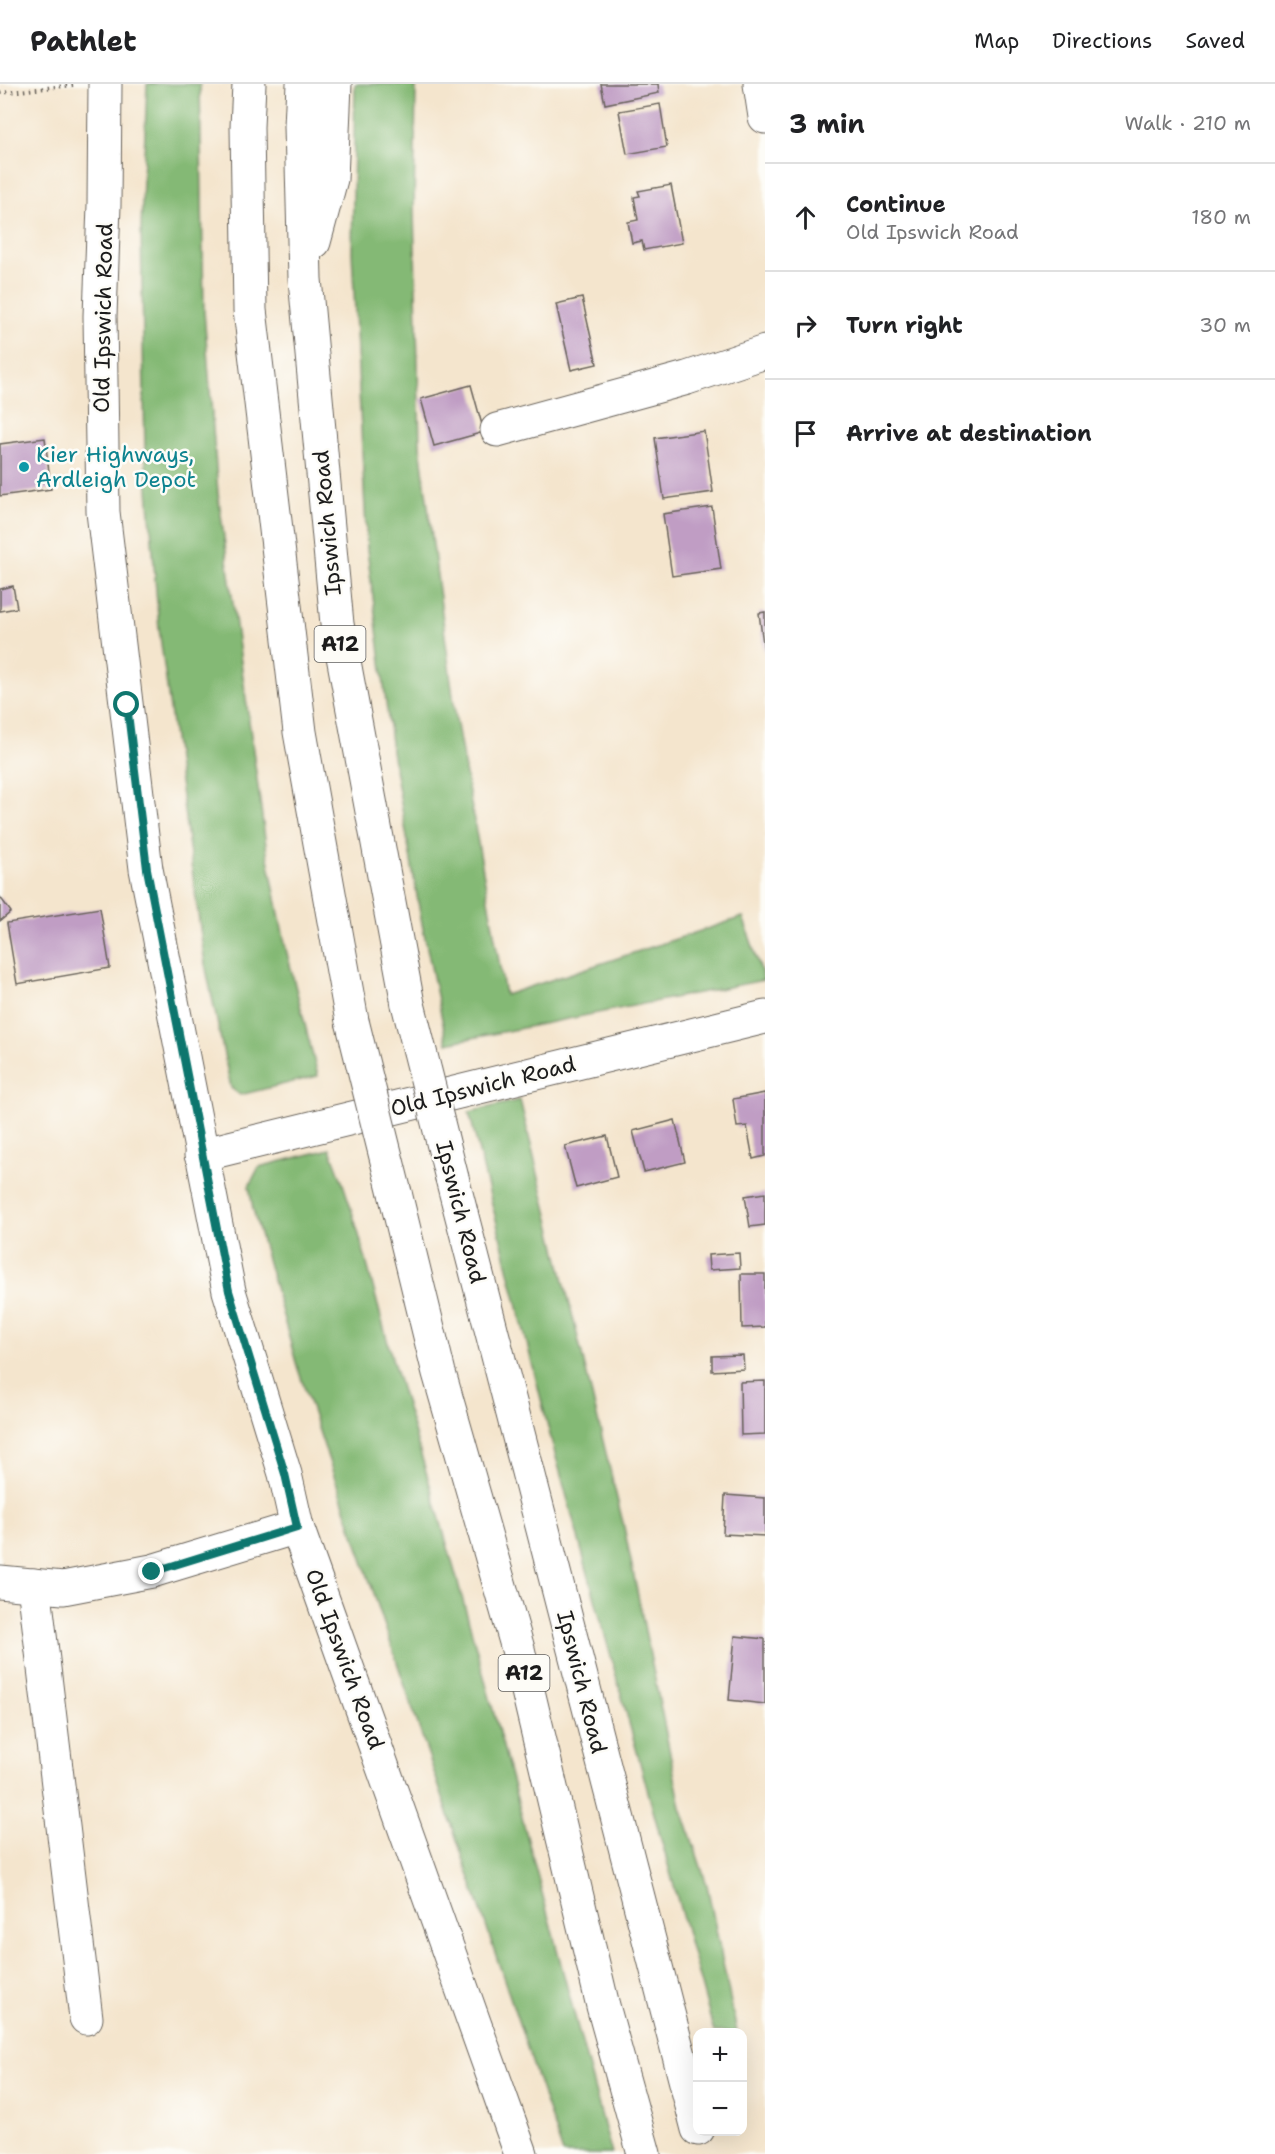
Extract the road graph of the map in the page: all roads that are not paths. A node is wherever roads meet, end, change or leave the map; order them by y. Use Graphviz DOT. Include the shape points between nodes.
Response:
graph roads {
  1 [pos="249,84"];
  2 [pos="303,84"];
  3 [pos="335,84"];
  4 [pos="760,84"];
  5 [pos="90,85"];
  6 [pos="765,117"];
  7 [pos="305,279"];
  8 [pos="765,351"];
  9 [pos="497,430"];
  10 [pos="765,1017"];
  11 [pos="201,1155"];
  12 [pos="297,1527"];
  13 [pos="0,1582"];
  14 [pos="34,1585"];
  15 [pos="86,2018"];
  16 [pos="693,2111"];
  17 [pos="700,2136"];
  18 [pos="521,2154"];
  19 [pos="644,2154"];
  20 [pos="704,2154"];
  1 -- 19 [label="main road, A12, bridge" via="250,309 300,732 352,1021 440,1373 518,1649 603,2006"];
  2 -- 7 [label="main road, A12"];
  3 -- 7 [label="main road, A12" via="331,179"];
  4 -- 6 [label="main road"];
  5 -- 11 [label="main road, Old Ipswich Road" via="104,206 100,316 103,512 147,869"];
  7 -- 16 [label="main road, Ipswich Road / A12, bridge" via="337,624 408,1004"];
  8 -- 9 [label="main road" via="687,378"];
  10 -- 11 [label="main road, Old Ipswich Road"];
  11 -- 12 [label="main road, Old Ipswich Road" via="229,1291 285,1474"];
  12 -- 14 [label="main road" via="152,1572 63,1588"];
  12 -- 18 [label="main road, Old Ipswich Road"];
  13 -- 14 [label="main road"];
  14 -- 15 [label="main road"];
  17 -- 20 [label="main road, Ipswich Road / A12"];
}
